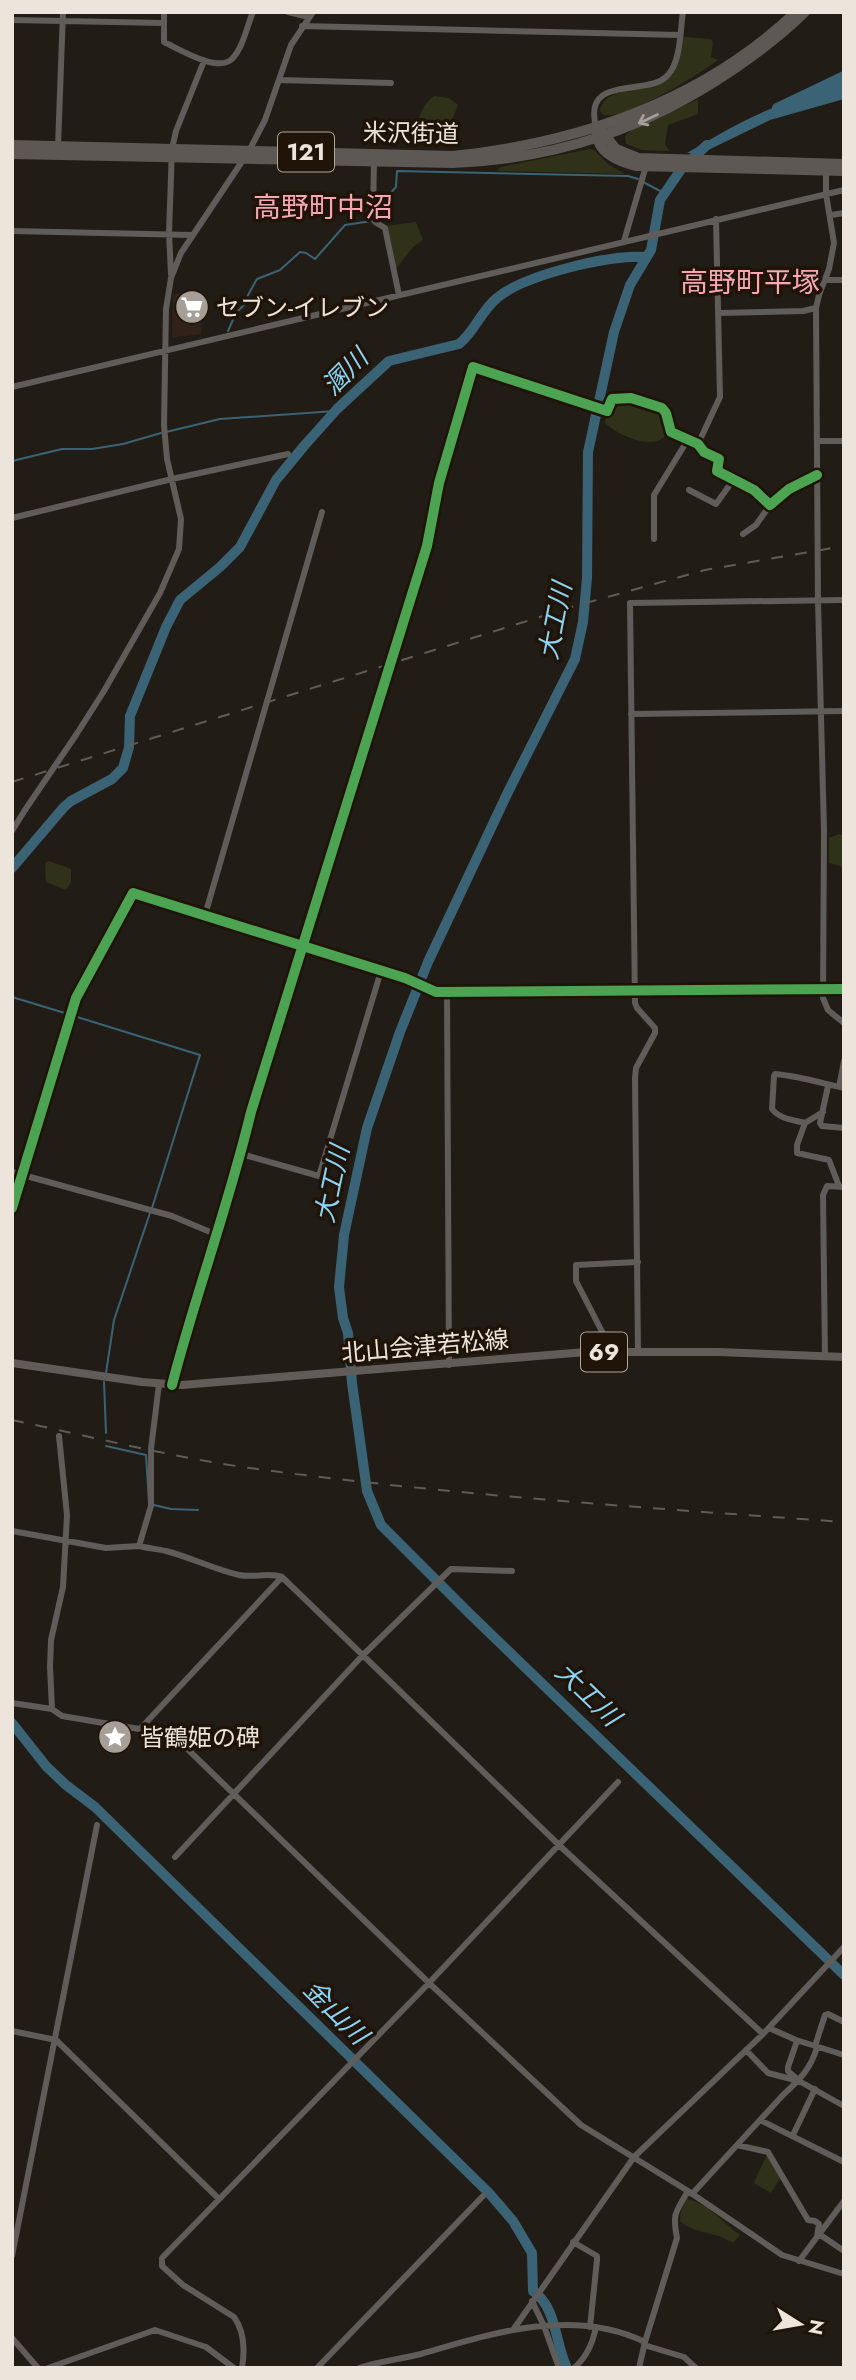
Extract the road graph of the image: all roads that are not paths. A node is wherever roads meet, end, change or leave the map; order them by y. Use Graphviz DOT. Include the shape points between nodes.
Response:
graph roads {
  1 [pos="62,12"];
  2 [pos="164,12"];
  3 [pos="253,12"];
  4 [pos="288,12"];
  5 [pos="683,12"];
  6 [pos="796,12"];
  7 [pos="805,12"];
  8 [pos="311,15"];
  9 [pos="12,20"];
  10 [pos="62,22"];
  11 [pos="164,23"];
  12 [pos="302,26"];
  13 [pos="680,35"];
  14 [pos="204,61"];
  15 [pos="278,80"];
  16 [pos="391,83"];
  17 [pos="616,127"];
  18 [pos="600,134"];
  19 [pos="12,145"];
  20 [pos="58,146"];
  21 [pos="172,153"];
  22 [pos="12,154"];
  23 [pos="247,155"];
  24 [pos="375,157"];
  25 [pos="648,164"];
  26 [pos="844,164"];
  27 [pos="826,167"];
  28 [pos="844,171"];
  29 [pos="844,190"];
  30 [pos="826,194"];
  31 [pos="844,213"];
  32 [pos="831,215"];
  33 [pos="716,219"];
  34 [pos="12,231"];
  35 [pos="169,233"];
  36 [pos="192,235"];
  37 [pos="624,241"];
  38 [pos="171,278"];
  39 [pos="824,280"];
  40 [pos="844,280"];
  41 [pos="399,295"];
  42 [pos="816,308"];
  43 [pos="718,313"];
  44 [pos="166,351"];
  45 [pos="12,387"];
  46 [pos="687,441"];
  47 [pos="817,441"];
  48 [pos="844,441"];
  49 [pos="698,444"];
  50 [pos="288,454"];
  51 [pos="817,475"];
  52 [pos="172,479"];
  53 [pos="734,479"];
  54 [pos="689,490"];
  55 [pos="770,505"];
  56 [pos="322,512"];
  57 [pos="12,518"];
  58 [pos="743,534"];
  59 [pos="654,539"];
  60 [pos="844,600"];
  61 [pos="818,601"];
  62 [pos="820,711"];
  63 [pos="844,711"];
  64 [pos="631,715"];
  65 [pos="12,831"];
  66 [pos="205,915"];
  67 [pos="304,947"];
  68 [pos="381,971"];
  69 [pos="823,989"];
  70 [pos="844,989"];
  71 [pos="636,991"];
  72 [pos="447,993"];
  73 [pos="844,1023"];
  74 [pos="844,1061"];
  75 [pos="828,1086"];
  76 [pos="841,1088"];
  77 [pos="822,1112"];
  78 [pos="805,1123"];
  79 [pos="844,1128"];
  80 [pos="241,1154"];
  81 [pos="12,1172"];
  82 [pos="23,1175"];
  83 [pos="841,1186"];
  84 [pos="12,1208"];
  85 [pos="215,1234"];
  86 [pos="638,1262"];
  87 [pos="612,1351"];
  88 [pos="638,1351"];
  89 [pos="825,1356"];
  90 [pos="844,1357"];
  91 [pos="12,1363"];
  92 [pos="449,1365"];
  93 [pos="159,1384"];
  94 [pos="172,1385"];
  95 [pos="59,1436"];
  96 [pos="12,1531"];
  97 [pos="65,1540"];
  98 [pos="138,1546"];
  99 [pos="512,1571"];
  100 [pos="282,1577"];
  101 [pos="363,1655"];
  102 [pos="12,1703"];
  103 [pos="52,1709"];
  104 [pos="140,1729"];
  105 [pos="618,1782"];
  106 [pos="233,1792"];
  107 [pos="97,1825"];
  108 [pos="560,1846"];
  109 [pos="175,1857"];
  110 [pos="844,1947"];
  111 [pos="429,1983"];
  112 [pos="844,2022"];
  113 [pos="769,2028"];
  114 [pos="12,2032"];
  115 [pos="762,2034"];
  116 [pos="56,2040"];
  117 [pos="797,2041"];
  118 [pos="816,2047"];
  119 [pos="746,2050"];
  120 [pos="844,2055"];
  121 [pos="799,2081"];
  122 [pos="815,2089"];
  123 [pos="844,2106"];
  124 [pos="760,2120"];
  125 [pos="793,2135"];
  126 [pos="737,2145"];
  127 [pos="634,2157"];
  128 [pos="844,2162"];
  129 [pos="690,2192"];
  130 [pos="483,2196"];
  131 [pos="219,2199"];
  132 [pos="844,2202"];
  133 [pos="818,2235"];
  134 [pos="573,2242"];
  135 [pos="844,2251"];
  136 [pos="12,2256"];
  137 [pos="799,2261"];
  138 [pos="844,2274"];
  139 [pos="532,2301"];
  140 [pos="544,2326"];
  141 [pos="593,2327"];
  142 [pos="513,2330"];
  143 [pos="12,2338"];
  144 [pos="644,2343"];
  145 [pos="38,2368"];
  146 [pos="48,2368"];
  147 [pos="234,2368"];
  148 [pos="242,2368"];
  149 [pos="317,2368"];
  150 [pos="359,2368"];
  151 [pos="559,2368"];
  152 [pos="574,2368"];
  153 [pos="639,2368"];
  154 [pos="696,2368"];
  1 -- 10 [label="street"];
  2 -- 11 [label="street"];
  3 -- 14 [label="street" via="233,58 219,64"];
  4 -- 8 [label="street"];
  5 -- 13 [label="street"];
  6 -- 17 [label="highway, 121" via="712,75"];
  7 -- 17 [label="highway, 121, one-way" via="773,42 696,94"];
  8 -- 12 [label="street"];
  9 -- 10 [label="street"];
  10 -- 11 [label="street"];
  10 -- 20 [label="street"];
  11 -- 14 [label="street" via="164,42"];
  12 -- 13 [label="street"];
  12 -- 15 [label="street"];
  13 -- 18 [label="street" via="675,63 667,77 654,84 615,89 597,103 594,112"];
  14 -- 21 [label="street"];
  15 -- 16 [label="street"];
  15 -- 23 [label="street"];
  17 -- 18 [label="highway, 121"];
  18 -- 24 [label="highway, 米沢街道 / 121" via="476,154"];
  18 -- 25 [label="highway" via="619,151"];
  19 -- 20 [label="highway, 米沢街道 / 121"];
  20 -- 21 [label="highway, 米沢街道 / 121"];
  21 -- 22 [label="highway, 米沢街道 / 121"];
  21 -- 23 [label="highway, 米沢街道 / 121"];
  21 -- 35 [label="street"];
  23 -- 24 [label="highway, 米沢街道 / 121"];
  23 -- 36 [label="street"];
  24 -- 41 [label="street" via="373,218 385,228"];
  25 -- 27 [label="highway"];
  25 -- 37 [label="street"];
  26 -- 27 [label="highway"];
  27 -- 28 [label="highway"];
  27 -- 30 [label="street"];
  29 -- 30 [label="street"];
  30 -- 32 [label="street"];
  30 -- 33 [label="street"];
  31 -- 32 [label="street"];
  32 -- 39 [label="street" via="833,254"];
  33 -- 37 [label="street"];
  33 -- 43 [label="street"];
  34 -- 35 [label="street"];
  35 -- 36 [label="street"];
  35 -- 38 [label="street"];
  36 -- 38 [label="street"];
  37 -- 41 [label="street"];
  38 -- 44 [label="street"];
  39 -- 40 [label="street"];
  39 -- 42 [label="street"];
  41 -- 44 [label="street"];
  42 -- 43 [label="street"];
  42 -- 47 [label="street"];
  43 -- 49 [label="street" via="720,397"];
  44 -- 45 [label="street"];
  44 -- 52 [label="street" via="164,425"];
  46 -- 49 [label="street"];
  46 -- 59 [label="street" via="654,495"];
  46 -- 67 [label="street" via="671,432 666,413 655,405 620,397 612,399 607,411 473,368 439,483 427,546"];
  47 -- 48 [label="street"];
  47 -- 51 [label="street"];
  49 -- 53 [label="street" via="719,459 717,471"];
  50 -- 52 [label="street"];
  51 -- 55 [label="street"];
  51 -- 61 [label="street"];
  52 -- 57 [label="street"];
  52 -- 65 [label="street, bridge" via="181,519 177,559 130,647"];
  53 -- 54 [label="street" via="716,504"];
  53 -- 55 [label="street" via="754,489"];
  55 -- 58 [label="street"];
  56 -- 66 [label="street"];
  60 -- 61 [label="street"];
  61 -- 62 [label="street"];
  61 -- 64 [label="street" via="630,603"];
  62 -- 63 [label="street"];
  62 -- 64 [label="street"];
  62 -- 69 [label="street"];
  64 -- 71 [label="street"];
  66 -- 67 [label="street"];
  66 -- 82 [label="street" via="133,893 76,998"];
  67 -- 68 [label="street"];
  67 -- 80 [label="street"];
  68 -- 72 [label="street"];
  68 -- 80 [label="street" via="319,1176"];
  69 -- 70 [label="street"];
  69 -- 71 [label="street"];
  69 -- 73 [label="street" via="828,1010"];
  71 -- 72 [label="street"];
  71 -- 86 [label="street" via="637,1008 655,1028 636,1070"];
  72 -- 92 [label="street"];
  74 -- 76 [label="street"];
  75 -- 76 [label="street"];
  75 -- 77 [label="street"];
  75 -- 78 [label="street" via="802,1076 774,1076 772,1109 786,1119"];
  77 -- 78 [label="street"];
  77 -- 79 [label="street" via="822,1126"];
  78 -- 83 [label="street" via="797,1153 829,1160"];
  80 -- 85 [label="street"];
  81 -- 82 [label="street"];
  82 -- 84 [label="street"];
  82 -- 85 [label="street" via="172,1216"];
  83 -- 89 [label="street" via="827,1186 823,1195"];
  85 -- 94 [label="street"];
  86 -- 87 [label="street" via="576,1265 576,1281"];
  86 -- 88 [label="street"];
  87 -- 88 [label="main road, 北山会津若松線 / 69"];
  87 -- 92 [label="main road, 北山会津若松線 / 69"];
  88 -- 89 [label="main road, 北山会津若松線 / 69"];
  89 -- 90 [label="main road, 北山会津若松線 / 69"];
  91 -- 93 [label="main road, 北山会津若松線 / 69"];
  92 -- 94 [label="main road, 北山会津若松線 / 69"];
  93 -- 94 [label="main road, 北山会津若松線 / 69"];
  93 -- 98 [label="street" via="151,1449 151,1503"];
  95 -- 97 [label="street"];
  96 -- 97 [label="street"];
  97 -- 98 [label="street" via="106,1549"];
  97 -- 103 [label="street" via="63,1587 51,1640"];
  98 -- 100 [label="street" via="247,1577"];
  99 -- 101 [label="street" via="451,1569"];
  100 -- 101 [label="street"];
  100 -- 104 [label="street"];
  101 -- 106 [label="street"];
  101 -- 108 [label="street"];
  102 -- 103 [label="street"];
  103 -- 104 [label="street" via="62,1716"];
  104 -- 106 [label="street" via="171,1734"];
  105 -- 108 [label="street"];
  106 -- 109 [label="street"];
  106 -- 111 [label="street"];
  107 -- 116 [label="street"];
  108 -- 111 [label="street"];
  108 -- 115 [label="street"];
  110 -- 113 [label="street"];
  111 -- 127 [label="street" via="581,2125"];
  111 -- 131 [label="street"];
  112 -- 118 [label="street" via="825,2015"];
  113 -- 115 [label="street"];
  113 -- 117 [label="street"];
  114 -- 116 [label="street"];
  115 -- 119 [label="street"];
  116 -- 131 [label="street"];
  116 -- 136 [label="street"];
  117 -- 118 [label="street"];
  117 -- 121 [label="street" via="788,2071"];
  118 -- 120 [label="street"];
  118 -- 121 [label="street"];
  119 -- 121 [label="street" via="768,2073"];
  119 -- 127 [label="street"];
  121 -- 122 [label="street"];
  121 -- 124 [label="street"];
  122 -- 123 [label="street"];
  122 -- 125 [label="street"];
  124 -- 125 [label="street"];
  124 -- 126 [label="street"];
  125 -- 128 [label="street"];
  126 -- 129 [label="street"];
  126 -- 133 [label="street" via="768,2152 808,2220 819,2224"];
  127 -- 129 [label="street"];
  127 -- 134 [label="street"];
  129 -- 137 [label="street" via="763,2244"];
  129 -- 144 [label="street" via="675,2213 677,2238"];
  130 -- 149 [label="street"];
  131 -- 148 [label="street" via="161,2263 183,2285 234,2317 244,2345"];
  132 -- 133 [label="street"];
  133 -- 135 [label="street"];
  133 -- 137 [label="street"];
  134 -- 139 [label="street"];
  134 -- 141 [label="street" via="597,2256"];
  137 -- 138 [label="street"];
  139 -- 140 [label="street"];
  139 -- 142 [label="street"];
  140 -- 141 [label="street"];
  140 -- 142 [label="street"];
  140 -- 151 [label="street"];
  141 -- 144 [label="street" via="624,2333"];
  141 -- 152 [label="street" via="589,2348"];
  142 -- 150 [label="street"];
  143 -- 145 [label="street"];
  144 -- 153 [label="street"];
  144 -- 154 [label="street" via="684,2357"];
  146 -- 147 [label="street" via="155,2330 206,2347"];
}
